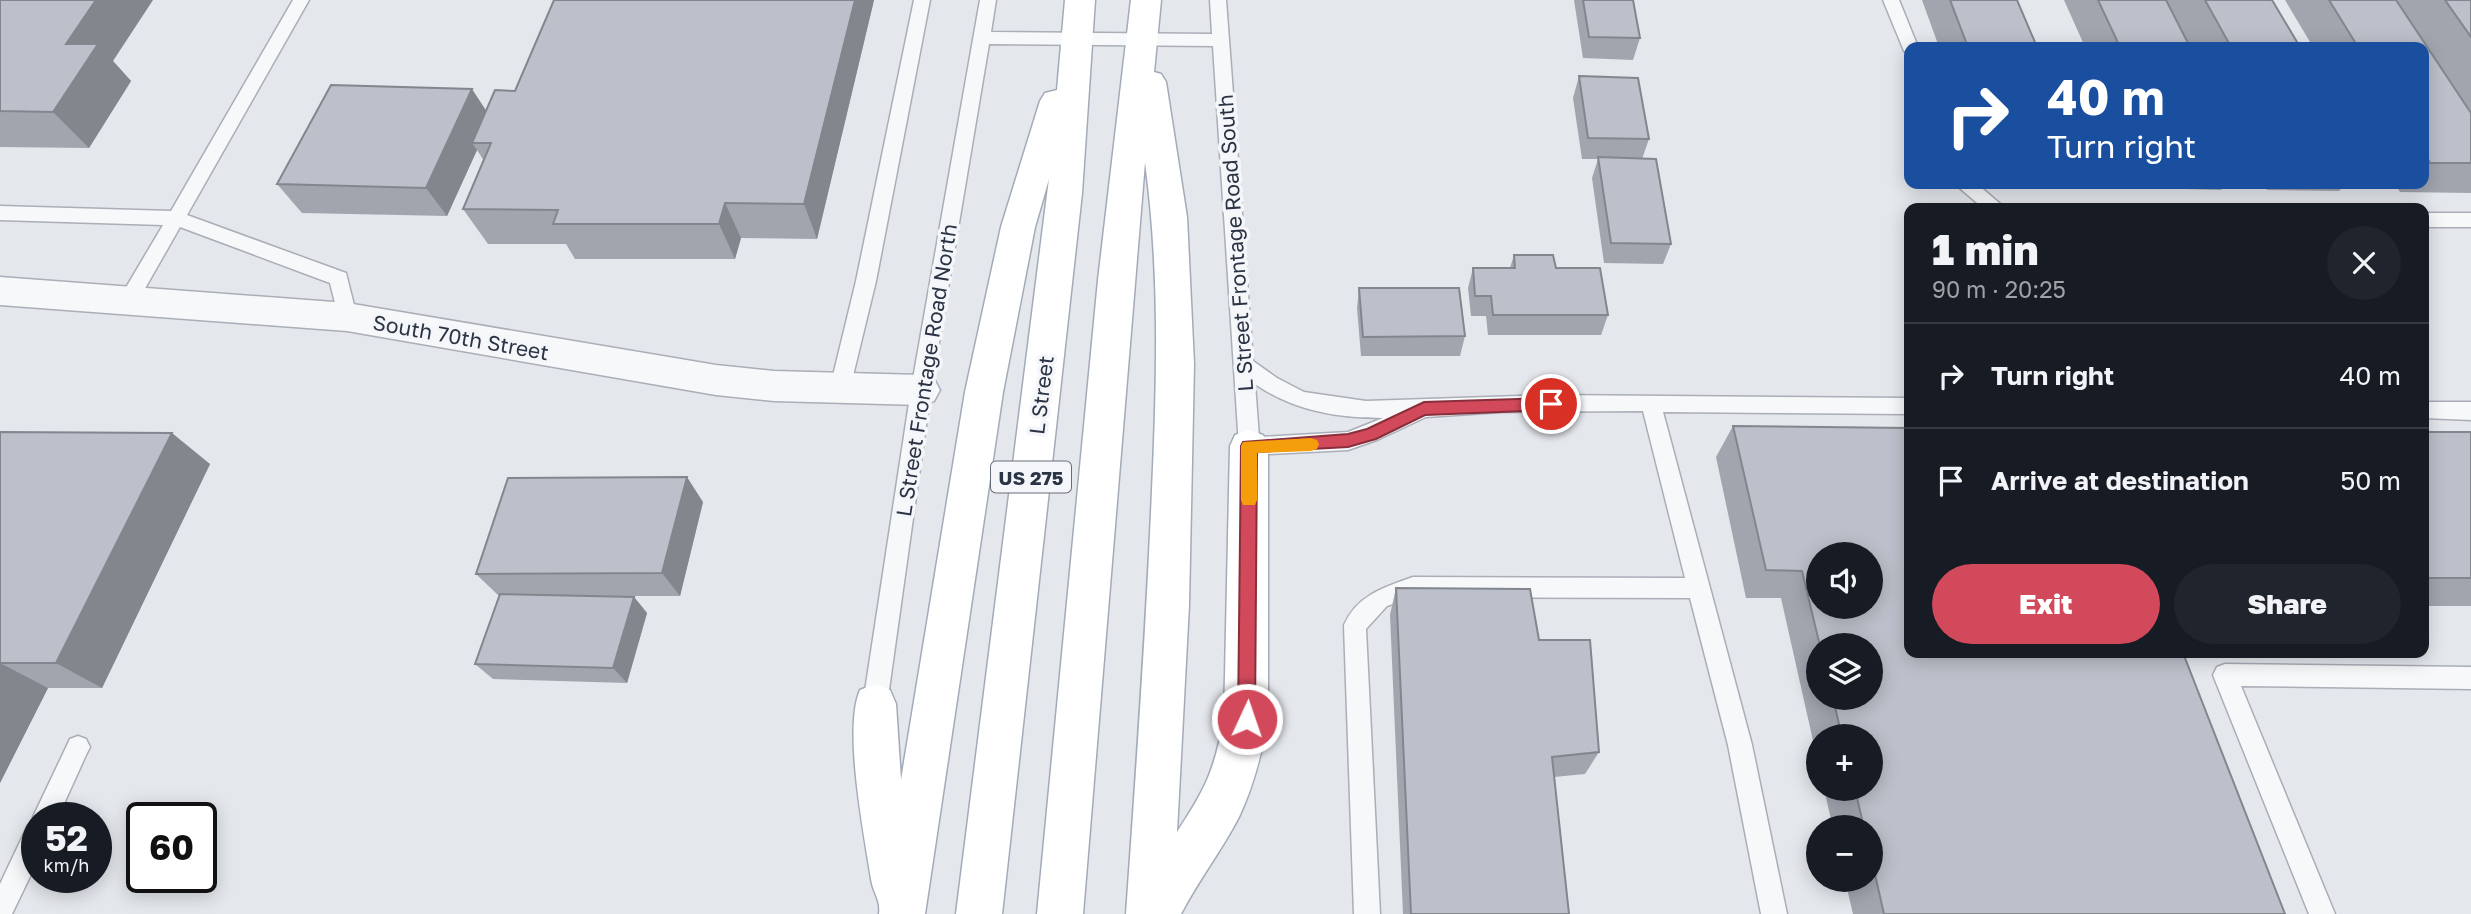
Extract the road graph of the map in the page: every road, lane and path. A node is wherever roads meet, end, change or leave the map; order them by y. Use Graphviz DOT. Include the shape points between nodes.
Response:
graph roads {
  1 [pos="301,0"];
  2 [pos="922,0"];
  3 [pos="988,0"];
  4 [pos="1080,0"];
  5 [pos="1146,0"];
  6 [pos="1218,0"];
  7 [pos="1891,0"];
  8 [pos="981,38"];
  9 [pos="1075,39"];
  10 [pos="1142,40"];
  11 [pos="1222,40"];
  12 [pos="1908,42"];
  13 [pos="1971,189"];
  14 [pos="1989,203"];
  15 [pos="0,213"];
  16 [pos="176,218"];
  17 [pos="2429,220"];
  18 [pos="2471,220"];
  19 [pos="0,291"];
  20 [pos="128,300"];
  21 [pos="347,317"];
  22 [pos="1243,364"];
  23 [pos="840,388"];
  24 [pos="921,390"];
  25 [pos="1651,404"];
  26 [pos="1904,406"];
  27 [pos="1424,409"];
  28 [pos="2429,410"];
  29 [pos="2471,411"];
  30 [pos="1249,446"];
  31 [pos="1697,588"];
  32 [pos="2471,678"];
  33 [pos="875,704"];
  34 [pos="78,747"];
  35 [pos="52,802"];
  36 [pos="21,868"];
  37 [pos="0,912"];
  38 [pos="901,914"];
  39 [pos="979,914"];
  40 [pos="1060,914"];
  41 [pos="1149,914"];
  42 [pos="1156,914"];
  43 [pos="1367,914"];
  44 [pos="1774,914"];
  45 [pos="2322,914"];
  1 -- 16 [label="lane"];
  2 -- 23 [label="lane"];
  3 -- 8 [label="lane, L Street Frontage Road North"];
  4 -- 9 [label="main road, L Street / US 275"];
  5 -- 10 [label="main road, US 275"];
  6 -- 11 [label="lane, L Street Frontage Road South"];
  7 -- 12 [label="lane"];
  8 -- 9 [label="lane"];
  8 -- 24 [label="lane, L Street Frontage Road North"];
  9 -- 10 [label="lane"];
  9 -- 38 [label="main road" via="1018,227 1003,296"];
  9 -- 39 [label="main road, L Street / US 275" via="1065,193"];
  10 -- 11 [label="lane"];
  10 -- 40 [label="main road, US 275"];
  10 -- 41 [label="main road" via="1169,205 1176,364 1168,605"];
  11 -- 22 [label="lane, L Street Frontage Road South"];
  13 -- 14 [label="lane"];
  15 -- 16 [label="lane"];
  16 -- 20 [label="lane"];
  16 -- 21 [label="lane" via="339,278"];
  17 -- 18 [label="lane"];
  19 -- 20 [label="street, South 70th Street"];
  20 -- 21 [label="street, South 70th Street"];
  21 -- 23 [label="street, South 70th Street" via="716,380"];
  22 -- 27 [label="lane" via="1283,394 1301,400 1344,408"];
  22 -- 30 [label="lane, L Street Frontage Road South"];
  23 -- 24 [label="street, South 70th Street"];
  24 -- 33 [label="lane, L Street Frontage Road North"];
  25 -- 26 [label="lane"];
  25 -- 27 [label="lane"];
  25 -- 31 [label="lane"];
  27 -- 30 [label="lane" via="1348,441"];
  28 -- 29 [label="lane"];
  30 -- 42 [label="main road" via="1247,719 1238,762 1222,803"];
  31 -- 43 [label="lane" via="1413,587 1379,599 1355,625"];
  31 -- 44 [label="lane" via="1740,746"];
  32 -- 45 [label="lane" via="2225,676"];
  33 -- 38 [label="main road" via="879,784"];
  34 -- 35 [label="lane"];
  36 -- 37 [label="lane"];
}
